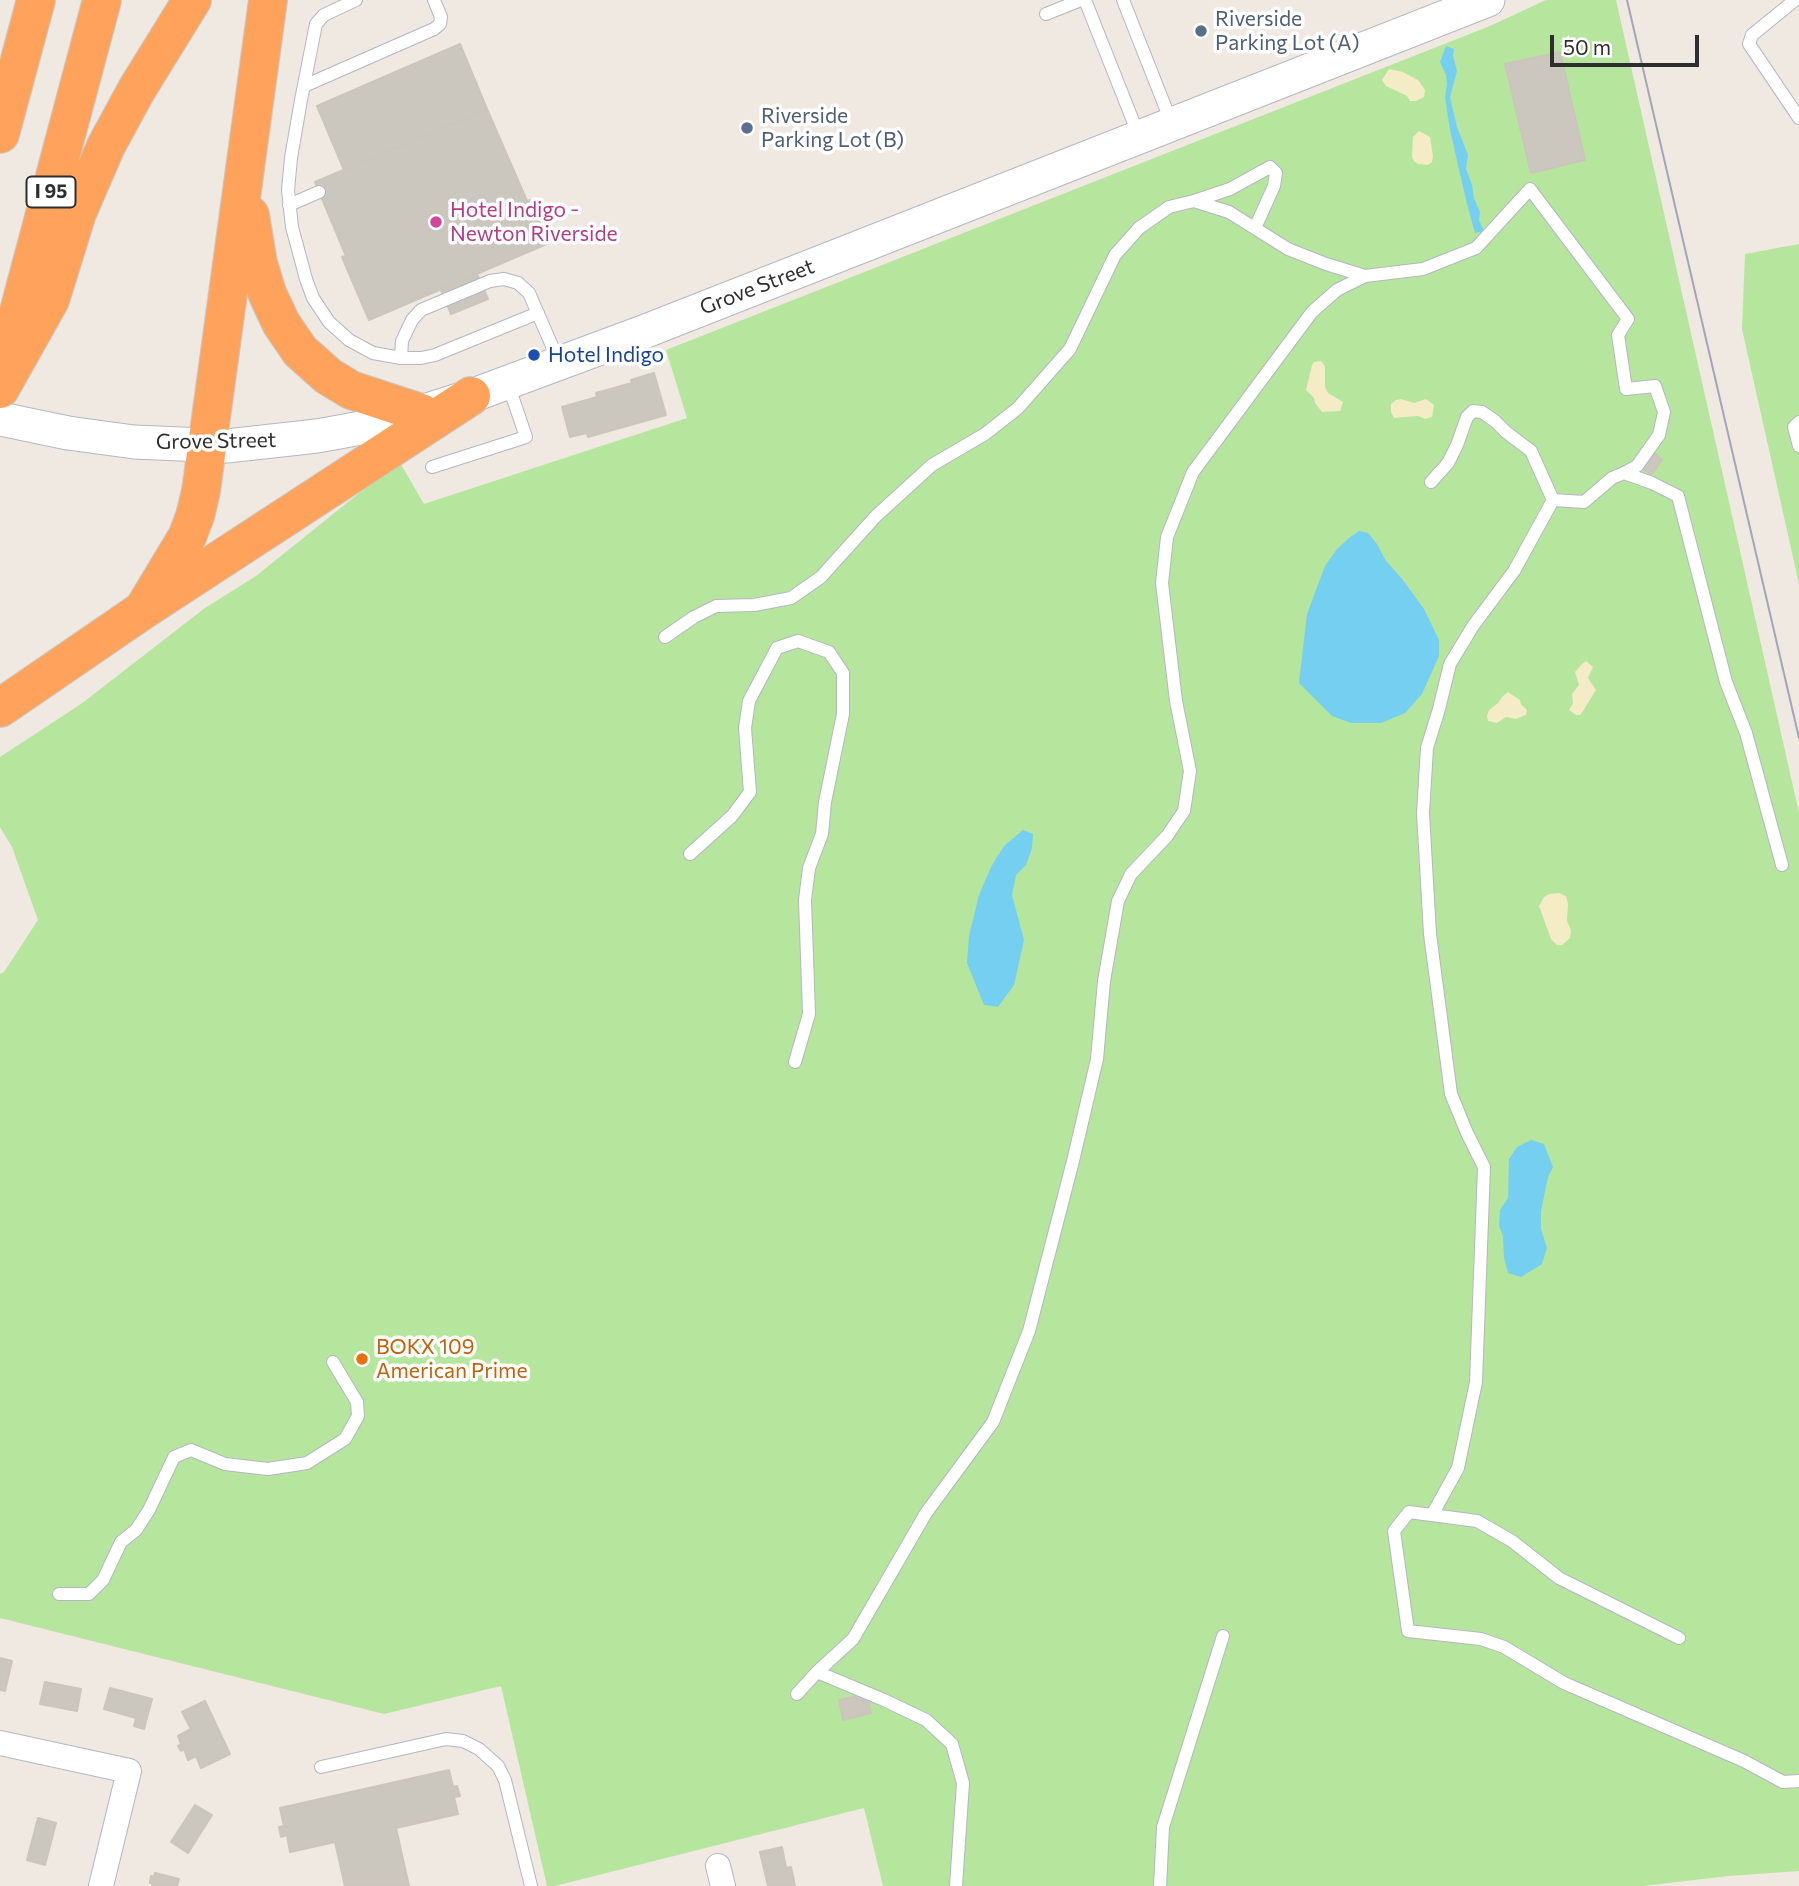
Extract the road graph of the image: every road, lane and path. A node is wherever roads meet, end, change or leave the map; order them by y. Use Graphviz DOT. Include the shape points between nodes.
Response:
graph roads {
  1 [pos="36,0"];
  2 [pos="102,0"];
  3 [pos="192,0"];
  4 [pos="356,0"];
  5 [pos="434,0"];
  6 [pos="1083,0"];
  7 [pos="1123,0"];
  8 [pos="1488,0"];
  9 [pos="1795,0"];
  10 [pos="269,6"];
  11 [pos="1046,14"];
  12 [pos="303,86"];
  13 [pos="1799,118"];
  14 [pos="1172,124"];
  15 [pos="0,134"];
  16 [pos="1140,137"];
  17 [pos="244,167"];
  18 [pos="319,192"];
  19 [pos="1194,201"];
  20 [pos="289,205"];
  21 [pos="1255,228"];
  22 [pos="1365,276"];
  23 [pos="538,313"];
  24 [pos="401,358"];
  25 [pos="559,364"];
  26 [pos="508,383"];
  27 [pos="0,386"];
  28 [pos="471,397"];
  29 [pos="421,412"];
  30 [pos="0,419"];
  31 [pos="1799,422"];
  32 [pos="208,445"];
  33 [pos="1799,446"];
  34 [pos="432,467"];
  35 [pos="1624,473"];
  36 [pos="1431,482"];
  37 [pos="1553,500"];
  38 [pos="144,610"];
  39 [pos="665,638"];
  40 [pos="0,708"];
  41 [pos="690,854"];
  42 [pos="1782,865"];
  43 [pos="795,1062"];
  44 [pos="333,1362"];
  45 [pos="1432,1515"];
  46 [pos="60,1594"];
  47 [pos="1223,1636"];
  48 [pos="1679,1638"];
  49 [pos="817,1672"];
  50 [pos="797,1694"];
  51 [pos="0,1743"];
  52 [pos="321,1767"];
  53 [pos="1799,1781"];
  54 [pos="101,1886"];
  55 [pos="531,1886"];
  56 [pos="956,1886"];
  57 [pos="1160,1886"];
  1 -- 15 [label="highway"];
  2 -- 27 [label="highway, I 95"];
  3 -- 27 [label="highway" via="112,134 77,213 50,300"];
  4 -- 12 [label="lane" via="318,20"];
  5 -- 12 [label="lane" via="441,17 434,29"];
  6 -- 11 [label="lane"];
  6 -- 16 [label="lane"];
  7 -- 14 [label="lane"];
  8 -- 14 [label="main road, Grove Street"];
  9 -- 13 [label="lane" via="1752,35 1749,44"];
  10 -- 17 [label="highway"];
  12 -- 20 [label="lane" via="290,166"];
  14 -- 16 [label="main road, Grove Street"];
  16 -- 25 [label="main road, Grove Street"];
  17 -- 29 [label="highway" via="262,278 290,338 313,364 359,394"];
  17 -- 32 [label="highway"];
  18 -- 20 [label="lane"];
  19 -- 21 [label="lane" via="1229,212"];
  19 -- 21 [label="lane" via="1230,189 1270,167 1276,173 1274,186"];
  19 -- 39 [label="lane" via="1169,207 1115,255 1070,349 1018,408 932,465 876,516 821,577 791,598 716,606"];
  20 -- 24 [label="lane" via="306,279 324,316 361,347"];
  21 -- 22 [label="lane" via="1288,249"];
  22 -- 35 [label="lane" via="1423,269 1476,248 1530,189 1628,319 1618,335 1626,389 1655,386 1664,412 1659,435 1637,466"];
  22 -- 49 [label="lane" via="1337,290 1312,312 1194,472 1167,537 1162,583 1190,771 1184,811 1131,874 1118,901 1097,1059 1028,1331 993,1422 926,1513 853,1639"];
  23 -- 24 [label="lane" via="435,355"];
  23 -- 24 [label="lane" via="529,293 518,283 490,281 416,314 402,341"];
  23 -- 25 [label="lane"];
  25 -- 26 [label="main road, Grove Street"];
  26 -- 28 [label="main road, Grove Street"];
  26 -- 34 [label="lane" via="526,438"];
  28 -- 29 [label="main road, Grove Street"];
  28 -- 38 [label="highway"];
  29 -- 32 [label="main road, Grove Street" via="306,437"];
  30 -- 32 [label="main road, Grove Street" via="134,442"];
  31 -- 33 [label="lane" via="1794,427"];
  32 -- 38 [label="highway" via="190,531"];
  35 -- 37 [label="lane" via="1584,502"];
  35 -- 42 [label="lane" via="1678,496 1726,682 1746,733"];
  36 -- 37 [label="lane" via="1448,463 1467,417 1473,411 1482,412 1531,451"];
  37 -- 45 [label="lane" via="1514,571 1450,664 1426,748 1423,813 1430,934 1449,1080 1484,1167 1476,1382 1458,1468"];
  38 -- 40 [label="highway"];
  41 -- 43 [label="lane" via="732,817 750,792 745,728 749,701 777,648 797,641 829,652 843,673 843,714 824,802 822,834 809,867 805,900 809,1014"];
  44 -- 46 [label="lane" via="357,1402 358,1416 345,1439 307,1463 268,1469 225,1464 191,1450 174,1457 149,1510 121,1542 103,1580 89,1594"];
  45 -- 48 [label="lane" via="1477,1521 1513,1541 1559,1578"];
  45 -- 53 [label="lane" via="1409,1512 1394,1531 1408,1631 1481,1639 1504,1647 1564,1683 1783,1782"];
  47 -- 57 [label="lane" via="1163,1828"];
  49 -- 50 [label="lane"];
  49 -- 56 [label="lane" via="926,1720 952,1744 963,1783"];
  51 -- 54 [label="street" via="129,1771"];
  52 -- 55 [label="lane" via="436,1740 471,1744 498,1766 505,1780"];
}
